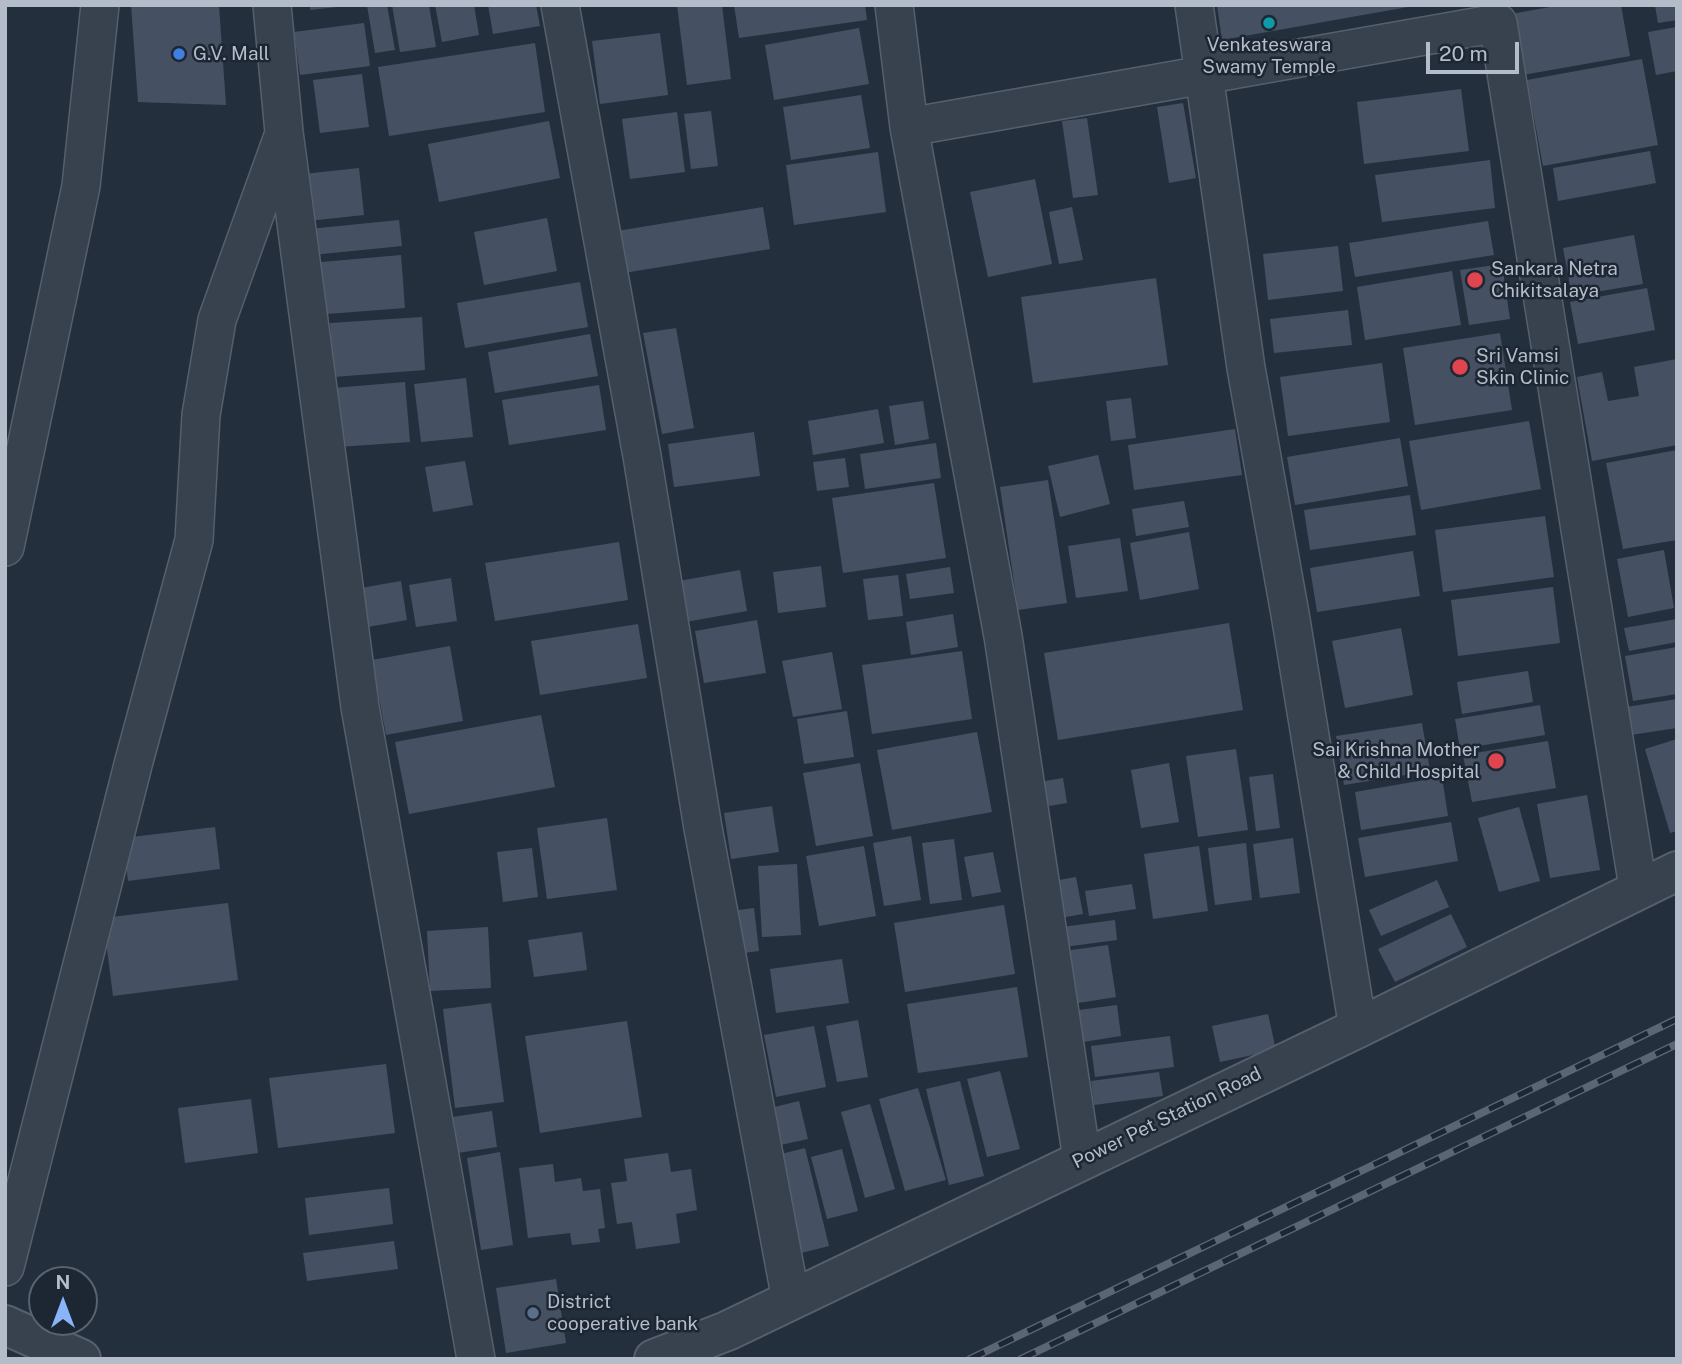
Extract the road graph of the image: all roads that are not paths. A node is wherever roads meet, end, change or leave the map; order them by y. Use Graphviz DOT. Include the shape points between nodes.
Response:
graph roads {
  1 [pos="100,5"];
  2 [pos="272,5"];
  3 [pos="560,5"];
  4 [pos="894,5"];
  5 [pos="1194,5"];
  6 [pos="1496,14"];
  7 [pos="1206,74"];
  8 [pos="909,127"];
  9 [pos="284,132"];
  10 [pos="5,547"];
  11 [pos="1677,871"];
  12 [pos="1638,887"];
  13 [pos="1358,1028"];
  14 [pos="1082,1159"];
  15 [pos="5,1267"];
  16 [pos="791,1300"];
  17 [pos="5,1325"];
  18 [pos="81,1359"];
  19 [pos="476,1359"];
  20 [pos="654,1359"];
  1 -- 10 [label="street" via="80,186"];
  2 -- 9 [label="street"];
  3 -- 16 [label="street" via="642,456 703,828"];
  4 -- 8 [label="street"];
  5 -- 7 [label="street"];
  6 -- 7 [label="street"];
  6 -- 12 [label="street"];
  7 -- 8 [label="street"];
  7 -- 13 [label="street" via="1246,368"];
  8 -- 14 [label="street" via="1003,636"];
  9 -- 15 [label="street" via="217,320 201,415 194,540"];
  9 -- 19 [label="street" via="360,706"];
  11 -- 12 [label="street, Power Pet Station Road"];
  12 -- 13 [label="street, Power Pet Station Road"];
  13 -- 14 [label="street, Power Pet Station Road"];
  14 -- 16 [label="street, Power Pet Station Road"];
  16 -- 20 [label="street, Power Pet Station Road"];
  17 -- 18 [label="street"];
}
